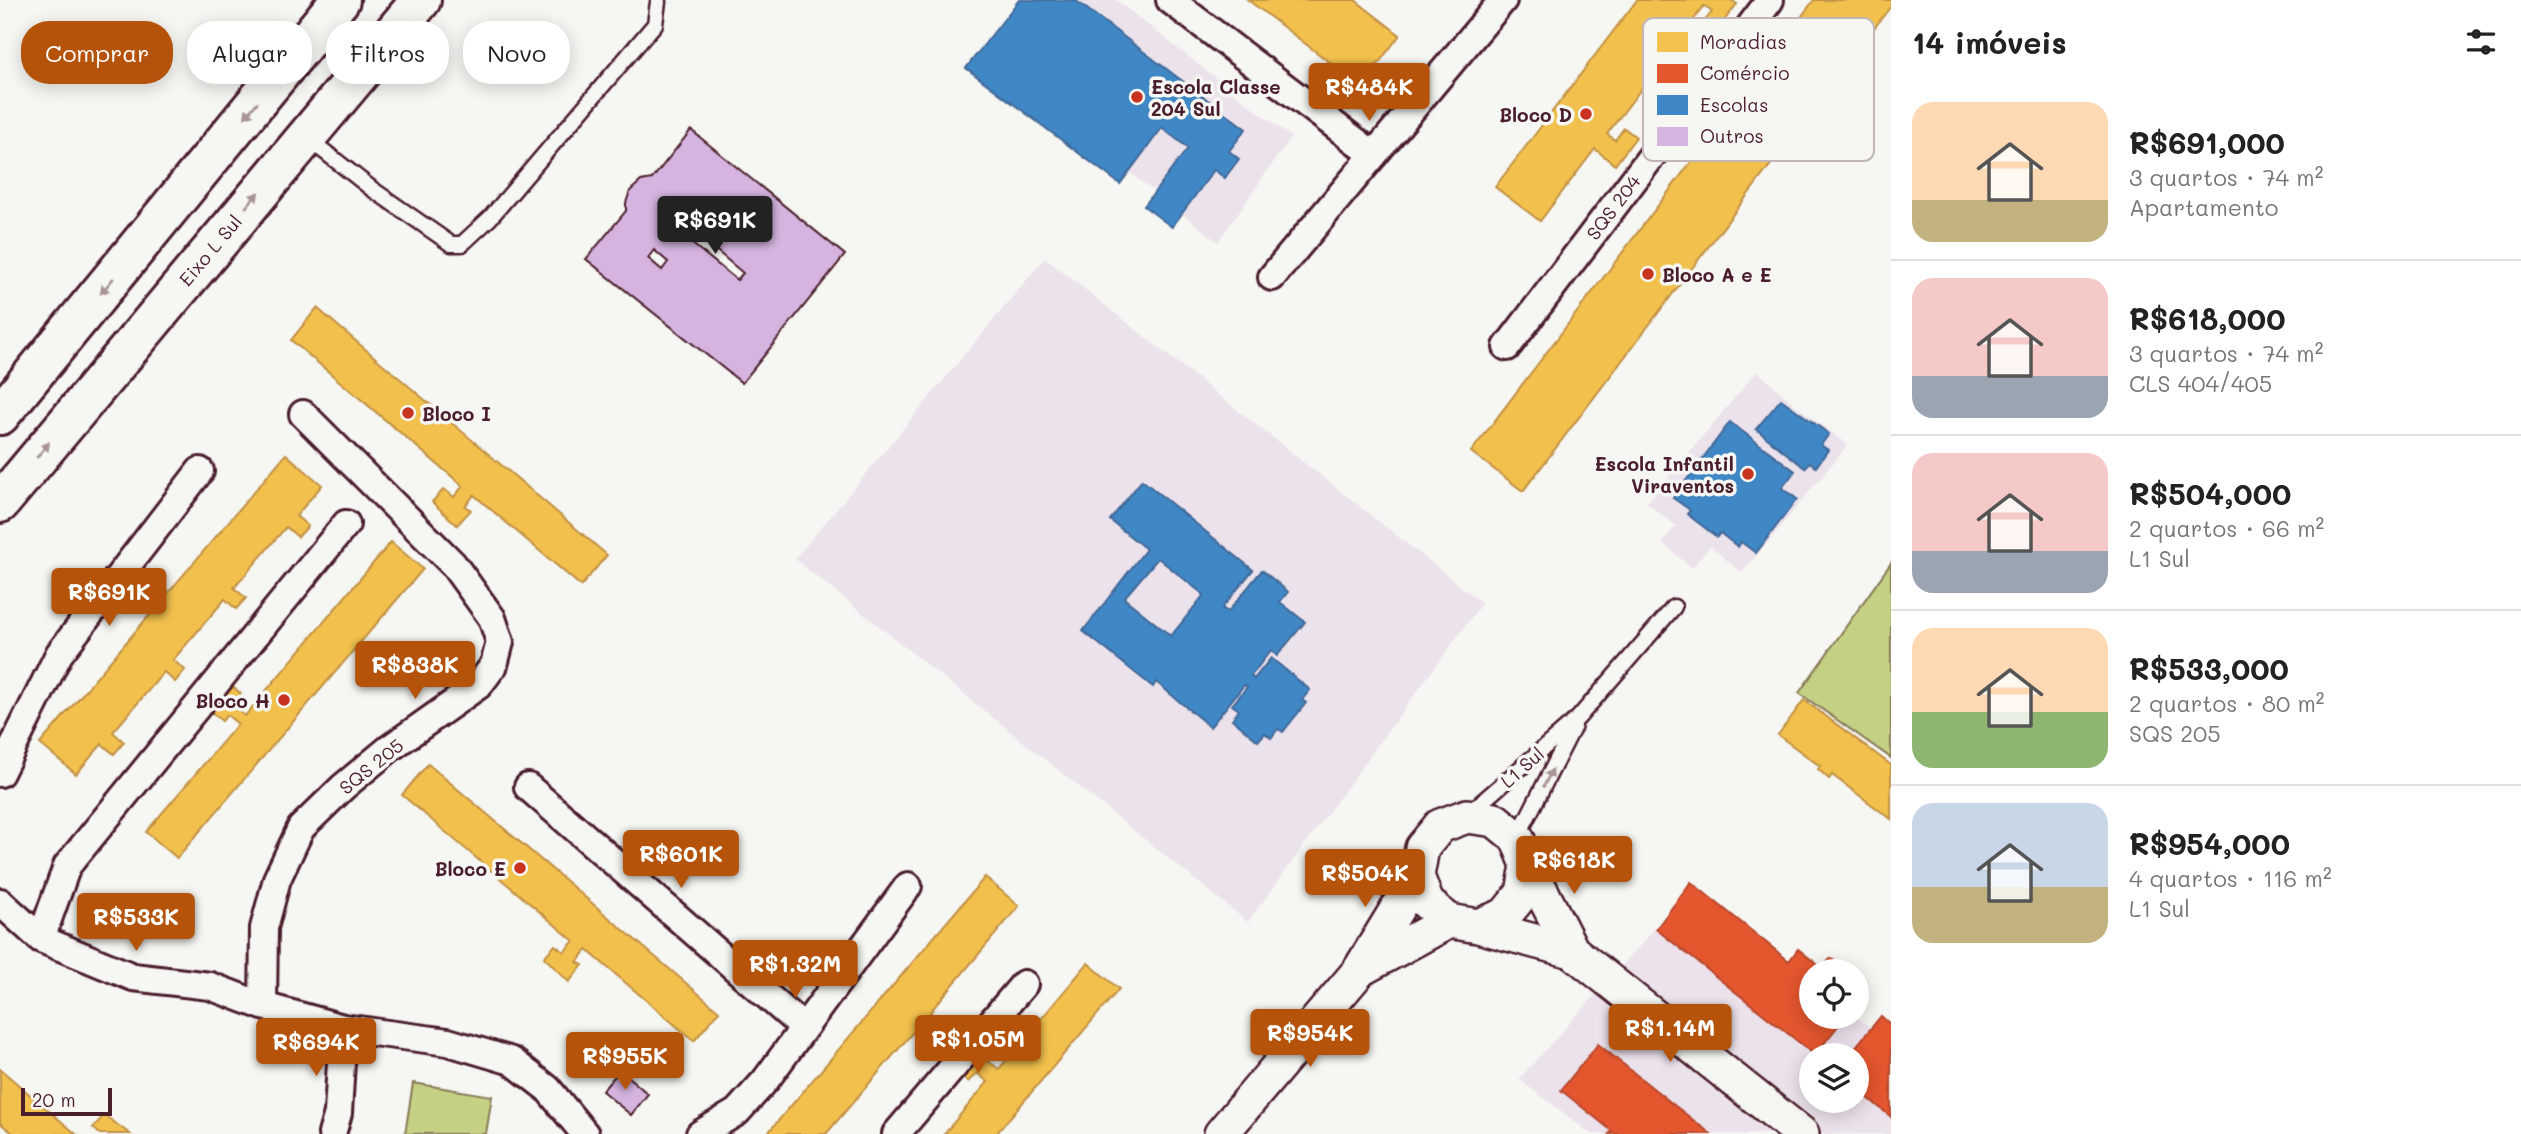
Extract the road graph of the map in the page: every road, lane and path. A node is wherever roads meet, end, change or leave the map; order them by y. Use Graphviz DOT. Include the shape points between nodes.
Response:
graph roads {
  1 [pos="340,0"];
  2 [pos="421,0"];
  3 [pos="1170,0"];
  4 [pos="1503,0"];
  5 [pos="1770,0"];
  6 [pos="658,2"];
  7 [pos="1756,18"];
  8 [pos="305,136"];
  9 [pos="1374,155"];
  10 [pos="1648,161"];
  11 [pos="1272,276"];
  12 [pos="1507,347"];
  13 [pos="303,414"];
  14 [pos="0,415"];
  15 [pos="200,471"];
  16 [pos="0,503"];
  17 [pos="346,524"];
  18 [pos="1674,607"];
  19 [pos="1578,718"];
  20 [pos="0,773"];
  21 [pos="528,787"];
  22 [pos="1467,816"];
  23 [pos="1523,852"];
  24 [pos="1417,876"];
  25 [pos="908,886"];
  26 [pos="0,902"];
  27 [pos="1464,923"];
  28 [pos="41,939"];
  29 [pos="1572,951"];
  30 [pos="1359,971"];
  31 [pos="1024,984"];
  32 [pos="263,1006"];
  33 [pos="343,1028"];
  34 [pos="804,1028"];
  35 [pos="332,1134"];
  36 [pos="584,1134"];
  37 [pos="700,1134"];
  38 [pos="896,1134"];
  39 [pos="1221,1134"];
  40 [pos="1802,1134"];
  1 -- 14 [label="main road, one-way"];
  2 -- 8 [label="main road, Eixo L Sul"];
  3 -- 9 [label="street"];
  4 -- 9 [label="street"];
  5 -- 7 [label="street, SQS 204"];
  6 -- 8 [label="lane" via="655,24 490,218 462,244 450,244"];
  16 -- 8 [label="main road, Eixo L Sul, one-way"];
  9 -- 11 [label="street"];
  10 -- 12 [label="street, SQS 204"];
  13 -- 32 [label="street, SQS 205" via="453,564 492,618 500,642 494,665 479,685 390,748 301,828 277,879 264,928"];
  15 -- 20 [label="street" via="59,654"];
  17 -- 28 [label="street" via="67,866"];
  18 -- 19 [label="lane, L1 Sul"];
  19 -- 22 [label="lane, L1 Sul"];
  23 -- 19 [label="lane, L1 Sul, one-way"];
  21 -- 34 [label="street"];
  22 -- 23 [label="street" via="1495,820"];
  22 -- 24 [label="street" via="1440,825 1422,848"];
  23 -- 27 [label="street" via="1523,893 1505,915"];
  23 -- 29 [label="street"];
  24 -- 27 [label="street" via="1427,903"];
  24 -- 30 [label="street"];
  25 -- 34 [label="street"];
  26 -- 28 [label="street"];
  27 -- 29 [label="street"];
  27 -- 30 [label="street"];
  28 -- 32 [label="street" via="134,978 211,986"];
  29 -- 40 [label="street"];
  30 -- 39 [label="street"];
  31 -- 38 [label="street"];
  32 -- 33 [label="street"];
  33 -- 35 [label="street" via="338,1113"];
  33 -- 36 [label="street" via="448,1042 512,1061 548,1089"];
  34 -- 37 [label="street" via="737,1112"];
}
